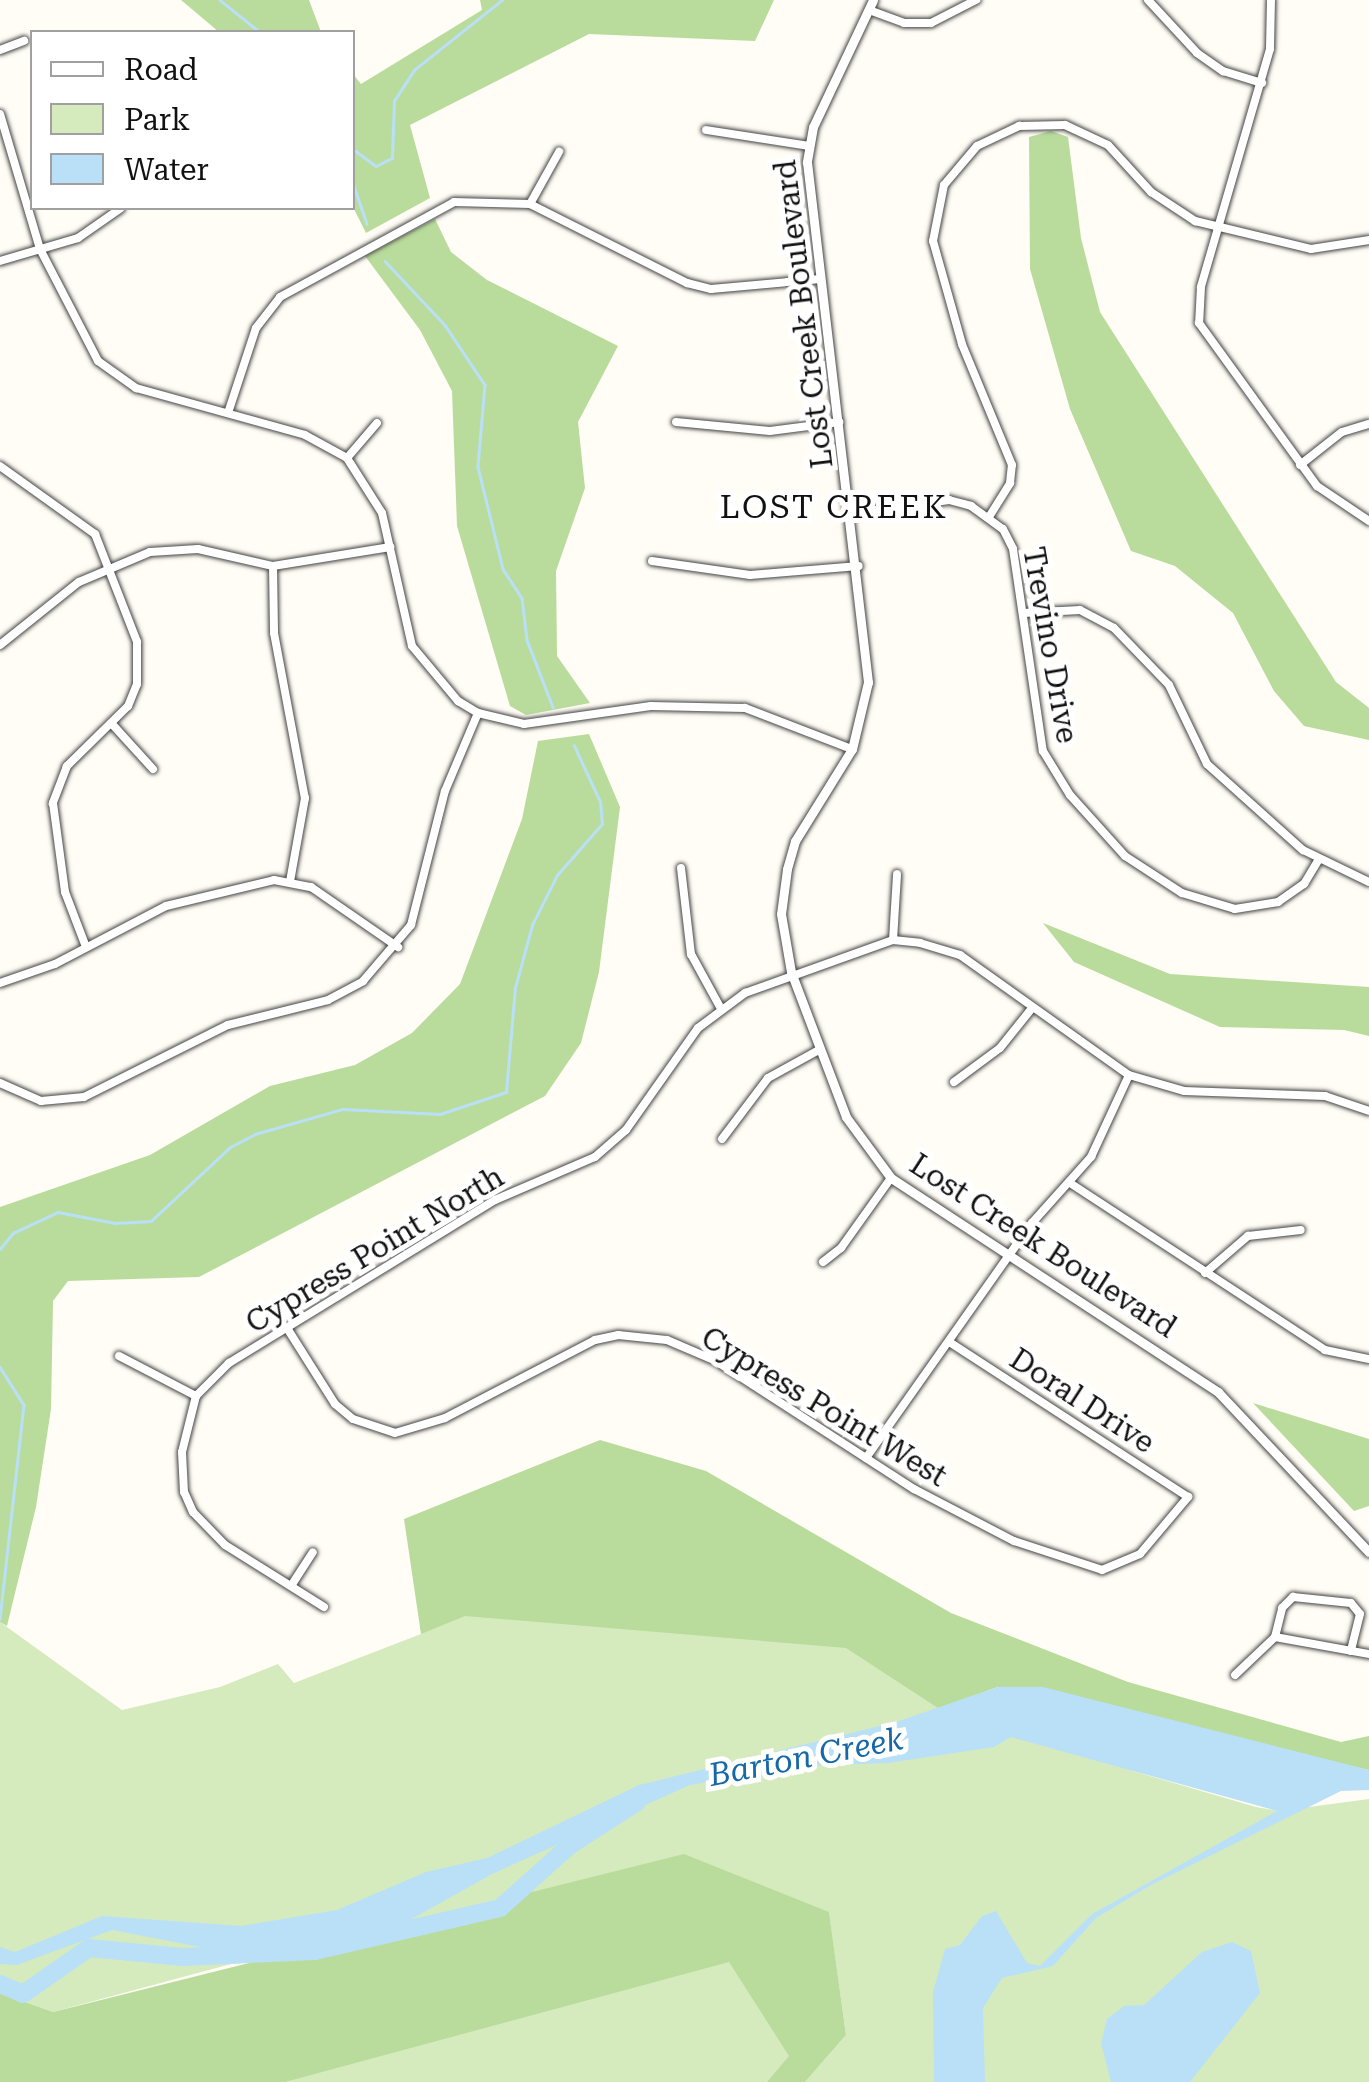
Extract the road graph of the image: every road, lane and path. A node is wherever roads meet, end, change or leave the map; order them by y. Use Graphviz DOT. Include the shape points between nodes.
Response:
graph roads {
  1 [pos="976,0"];
  2 [pos="1148,0"];
  3 [pos="1270,0"];
  4 [pos="871,5"];
  5 [pos="24,41"];
  6 [pos="0,50"];
  7 [pos="1262,83"];
  8 [pos="0,114"];
  9 [pos="706,130"];
  10 [pos="809,146"];
  11 [pos="559,152"];
  12 [pos="530,204"];
  13 [pos="118,210"];
  14 [pos="1218,226"];
  15 [pos="1369,240"];
  16 [pos="40,249"];
  17 [pos="0,260"];
  18 [pos="821,280"];
  19 [pos="228,413"];
  20 [pos="676,422"];
  21 [pos="839,422"];
  22 [pos="377,423"];
  23 [pos="1369,424"];
  24 [pos="347,458"];
  25 [pos="1300,465"];
  26 [pos="0,466"];
  27 [pos="854,513"];
  28 [pos="989,517"];
  29 [pos="1369,521"];
  30 [pos="390,547"];
  31 [pos="652,561"];
  32 [pos="273,566"];
  33 [pos="859,566"];
  34 [pos="110,568"];
  35 [pos="1023,614"];
  36 [pos="0,645"];
  37 [pos="478,713"];
  38 [pos="112,724"];
  39 [pos="852,749"];
  40 [pos="153,768"];
  41 [pos="1318,861"];
  42 [pos="681,868"];
  43 [pos="898,874"];
  44 [pos="290,880"];
  45 [pos="1369,882"];
  46 [pos="893,940"];
  47 [pos="398,946"];
  48 [pos="86,947"];
  49 [pos="791,972"];
  50 [pos="0,984"];
  51 [pos="720,1007"];
  52 [pos="1032,1008"];
  53 [pos="818,1051"];
  54 [pos="1130,1075"];
  55 [pos="954,1082"];
  56 [pos="0,1084"];
  57 [pos="1369,1111"];
  58 [pos="722,1139"];
  59 [pos="891,1178"];
  60 [pos="1070,1183"];
  61 [pos="1301,1230"];
  62 [pos="1008,1256"];
  63 [pos="823,1262"];
  64 [pos="1205,1273"];
  65 [pos="287,1328"];
  66 [pos="951,1343"];
  67 [pos="119,1356"];
  68 [pos="1369,1359"];
  69 [pos="196,1396"];
  70 [pos="866,1458"];
  71 [pos="1188,1497"];
  72 [pos="313,1552"];
  73 [pos="1369,1552"];
  74 [pos="291,1586"];
  75 [pos="324,1607"];
  76 [pos="1275,1637"];
  77 [pos="1351,1650"];
  78 [pos="1369,1654"];
  79 [pos="1235,1675"];
  1 -- 4 [label="street" via="931,23 904,23"];
  2 -- 7 [label="street" via="1198,53 1224,71"];
  3 -- 7 [label="street"];
  4 -- 10 [label="street, Lost Creek Boulevard"];
  5 -- 6 [label="street"];
  7 -- 14 [label="street"];
  8 -- 16 [label="street"];
  9 -- 10 [label="street"];
  10 -- 18 [label="street, Lost Creek Boulevard"];
  11 -- 12 [label="street"];
  12 -- 18 [label="street" via="687,283 740,288"];
  12 -- 19 [label="street" via="478,198 434,208 297,283 256,328"];
  13 -- 16 [label="street" via="78,238"];
  14 -- 15 [label="street" via="1310,249"];
  14 -- 25 [label="street" via="1201,287 1200,323"];
  14 -- 28 [label="street" via="1172,209 1108,145 1066,125 996,134 958,164 937,203 932,241 962,344 1012,464 1010,483"];
  16 -- 17 [label="street"];
  16 -- 19 [label="street" via="98,361 136,388"];
  18 -- 21 [label="street, Lost Creek Boulevard"];
  19 -- 24 [label="street" via="306,435"];
  20 -- 21 [label="street" via="770,431"];
  21 -- 27 [label="street, Lost Creek Boulevard"];
  22 -- 24 [label="street"];
  23 -- 25 [label="street" via="1342,432"];
  24 -- 30 [label="street" via="371,489"];
  25 -- 29 [label="street" via="1333,502"];
  26 -- 34 [label="street" via="86,522"];
  27 -- 28 [label="street, Trevino Drive" via="949,500"];
  27 -- 33 [label="street, Lost Creek Boulevard"];
  28 -- 35 [label="street, Trevino Drive" via="1013,549"];
  30 -- 32 [label="street"];
  30 -- 37 [label="street" via="412,646 438,685"];
  31 -- 33 [label="street" via="750,575"];
  32 -- 34 [label="street" via="174,548"];
  32 -- 44 [label="street" via="274,633 305,798"];
  33 -- 39 [label="street, Lost Creek Boulevard" via="868,682"];
  34 -- 36 [label="street" via="48,602"];
  34 -- 38 [label="street" via="139,662 128,706"];
  35 -- 41 [label="street" via="1080,610 1114,628 1168,685 1207,764"];
  35 -- 41 [label="street, Trevino Drive" via="1043,751 1070,795 1126,856 1182,893 1234,909 1278,902 1304,884"];
  37 -- 39 [label="street" via="524,724 651,706 745,708"];
  37 -- 47 [label="street" via="446,790 423,889"];
  38 -- 40 [label="street"];
  38 -- 48 [label="street" via="67,766 54,803 65,892"];
  39 -- 49 [label="street, Lost Creek Boulevard" via="796,841 787,869 781,914"];
  41 -- 45 [label="street"];
  42 -- 51 [label="street" via="692,954"];
  43 -- 46 [label="street"];
  44 -- 47 [label="street" via="311,886"];
  44 -- 48 [label="street" via="185,899"];
  46 -- 49 [label="street, Cypress Point North"];
  46 -- 52 [label="street" via="960,955"];
  47 -- 56 [label="street" via="347,992 228,1026 84,1097 41,1100"];
  48 -- 50 [label="street"];
  49 -- 51 [label="street, Cypress Point North"];
  49 -- 53 [label="street, Lost Creek Boulevard"];
  51 -- 65 [label="street, Cypress Point North" via="683,1047 626,1130 595,1157 496,1200"];
  52 -- 54 [label="street"];
  52 -- 55 [label="street" via="1000,1048"];
  53 -- 58 [label="street" via="768,1078"];
  53 -- 59 [label="street, Lost Creek Boulevard" via="858,1140"];
  54 -- 57 [label="street" via="1184,1091 1325,1096"];
  54 -- 60 [label="street" via="1091,1158"];
  59 -- 62 [label="street, Lost Creek Boulevard"];
  59 -- 63 [label="street" via="841,1248"];
  60 -- 62 [label="street"];
  60 -- 64 [label="street"];
  61 -- 64 [label="street" via="1233,1243"];
  62 -- 66 [label="street"];
  62 -- 73 [label="street, Lost Creek Boulevard" via="1218,1392"];
  64 -- 68 [label="street" via="1325,1350"];
  65 -- 69 [label="street, Cypress Point North" via="230,1363"];
  65 -- 70 [label="street, Cypress Point West" via="336,1404 375,1429 417,1430 570,1348 644,1335 716,1361"];
  66 -- 70 [label="street"];
  66 -- 71 [label="street, Doral Drive"];
  67 -- 69 [label="street"];
  69 -- 74 [label="street" via="182,1452 184,1492 193,1512 206,1531"];
  70 -- 71 [label="street, Cypress Point West" via="975,1523 1102,1570 1140,1554"];
  72 -- 74 [label="street"];
  74 -- 75 [label="street"];
  76 -- 77 [label="street"];
  76 -- 77 [label="street" via="1293,1597 1351,1603 1360,1614"];
  76 -- 79 [label="street"];
  77 -- 78 [label="street"];
}
